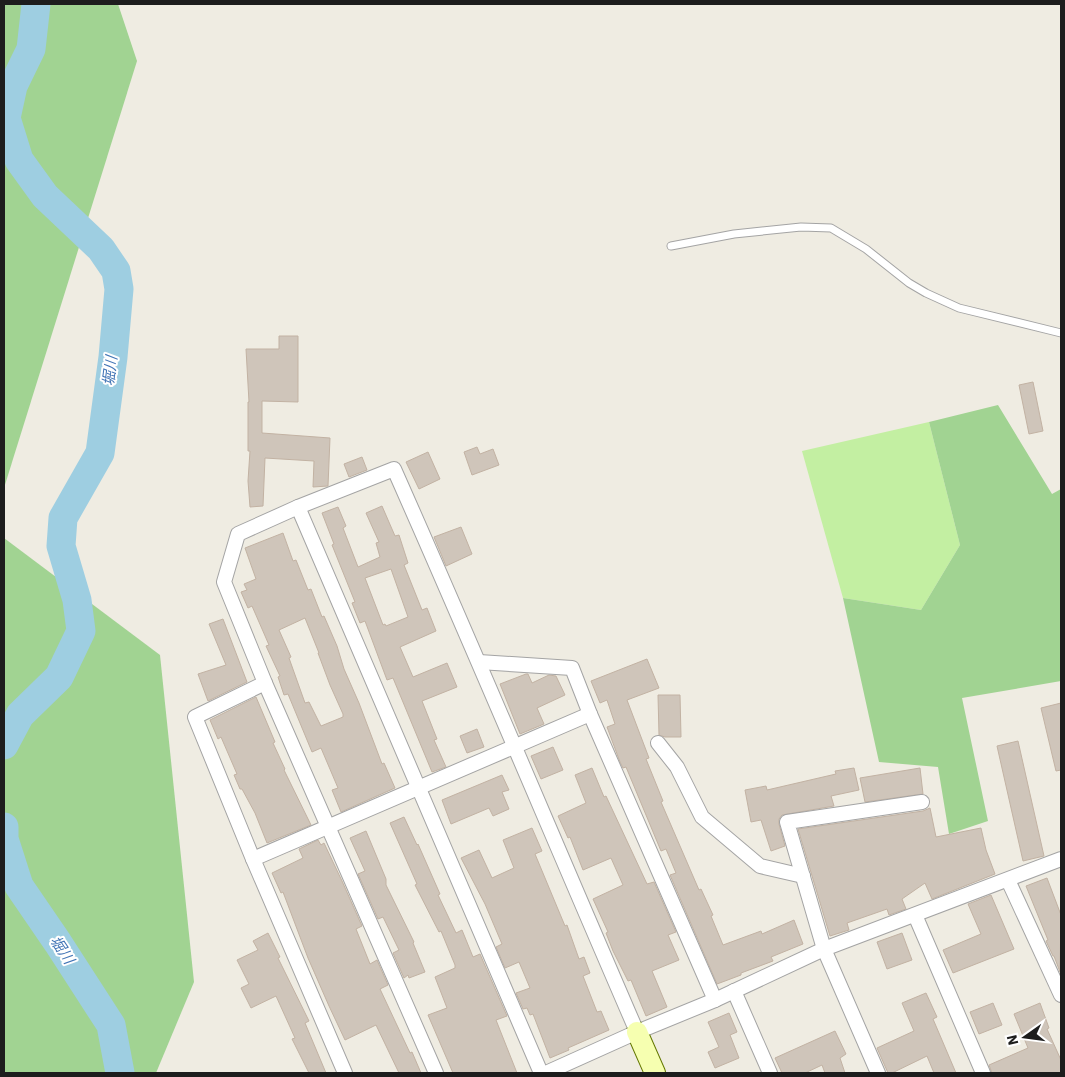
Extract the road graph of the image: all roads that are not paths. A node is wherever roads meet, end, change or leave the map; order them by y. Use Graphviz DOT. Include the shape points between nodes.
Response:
graph roads {
  1 [pos="671,246"];
  2 [pos="1061,333"];
  3 [pos="298,507"];
  4 [pos="479,662"];
  5 [pos="265,684"];
  6 [pos="590,714"];
  7 [pos="658,744"];
  8 [pos="514,748"];
  9 [pos="419,787"];
  10 [pos="922,802"];
  11 [pos="328,828"];
  12 [pos="253,859"];
  13 [pos="1061,859"];
  14 [pos="803,876"];
  15 [pos="1008,880"];
  16 [pos="915,914"];
  17 [pos="824,949"];
  18 [pos="734,991"];
  19 [pos="1061,995"];
  20 [pos="715,1000"];
  21 [pos="637,1032"];
  22 [pos="345,1073"];
  23 [pos="436,1073"];
  24 [pos="541,1073"];
  25 [pos="546,1073"];
  26 [pos="655,1073"];
  27 [pos="770,1073"];
  28 [pos="878,1073"];
  29 [pos="983,1073"];
  1 -- 2 [label="lane" via="744,233 801,227 831,228 934,297 959,308"];
  3 -- 4 [label="street" via="394,469"];
  3 -- 5 [label="street" via="238,534 224,582"];
  3 -- 9 [label="street"];
  4 -- 6 [label="street" via="572,668"];
  4 -- 8 [label="street"];
  5 -- 11 [label="street"];
  5 -- 12 [label="street" via="195,717"];
  6 -- 8 [label="street"];
  6 -- 20 [label="street"];
  7 -- 14 [label="street" via="677,767 702,817 760,866"];
  8 -- 9 [label="street"];
  8 -- 21 [label="street"];
  9 -- 11 [label="street"];
  9 -- 24 [label="street"];
  10 -- 14 [label="street" via="787,822"];
  11 -- 12 [label="street"];
  11 -- 23 [label="street"];
  12 -- 22 [label="street"];
  13 -- 15 [label="street"];
  14 -- 17 [label="street"];
  15 -- 16 [label="street"];
  15 -- 19 [label="street"];
  16 -- 17 [label="street"];
  16 -- 29 [label="street"];
  17 -- 18 [label="street"];
  17 -- 28 [label="street"];
  18 -- 20 [label="street"];
  18 -- 27 [label="street"];
  20 -- 21 [label="street"];
  21 -- 25 [label="street"];
  21 -- 26 [label="street"];
}
